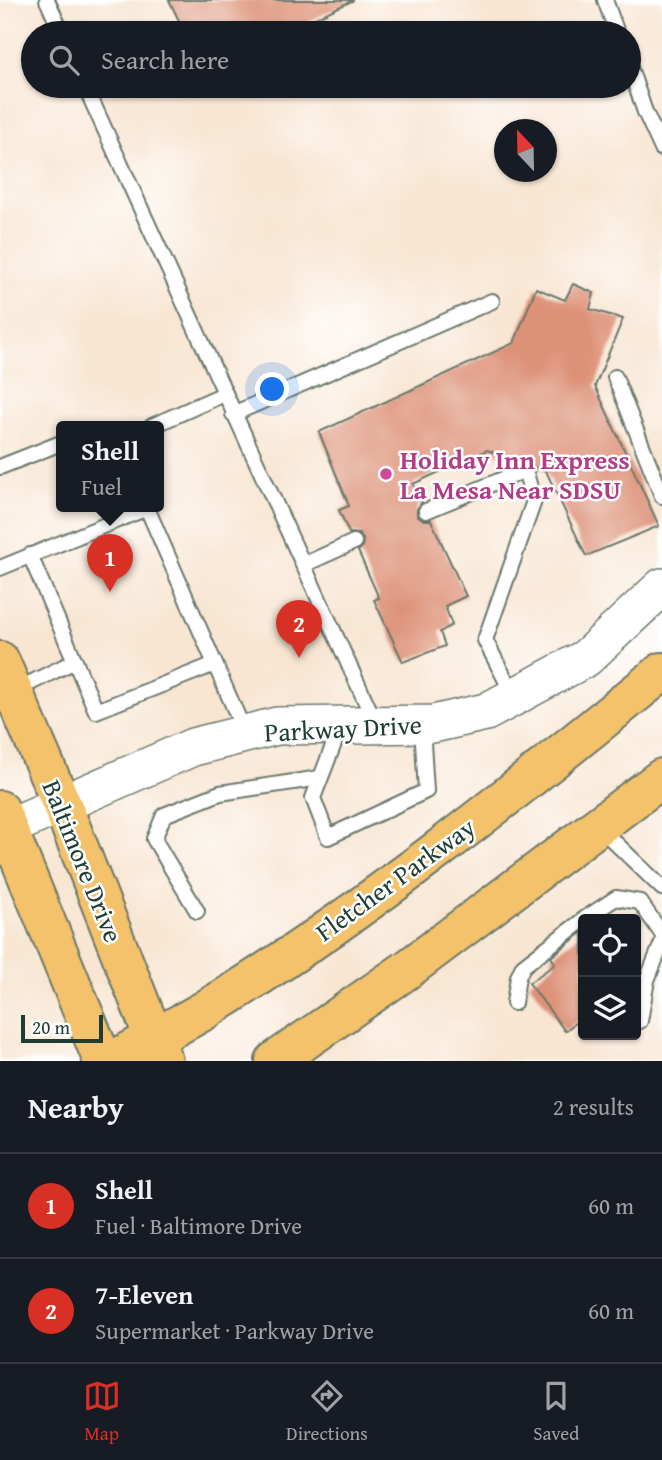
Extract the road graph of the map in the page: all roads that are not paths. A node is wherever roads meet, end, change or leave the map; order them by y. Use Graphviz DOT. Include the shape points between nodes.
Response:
graph roads {
  1 [pos="47,0"];
  2 [pos="605,0"];
  3 [pos="57,21"];
  4 [pos="613,21"];
  5 [pos="90,98"];
  6 [pos="640,98"];
  7 [pos="662,149"];
  8 [pos="492,301"];
  9 [pos="615,377"];
  10 [pos="224,394"];
  11 [pos="233,414"];
  12 [pos="163,421"];
  13 [pos="56,445"];
  14 [pos="0,467"];
  15 [pos="662,496"];
  16 [pos="426,511"];
  17 [pos="137,512"];
  18 [pos="149,512"];
  19 [pos="354,542"];
  20 [pos="30,555"];
  21 [pos="303,565"];
  22 [pos="0,568"];
  23 [pos="662,587"];
  24 [pos="75,662"];
  25 [pos="215,664"];
  26 [pos="662,673"];
  27 [pos="6,676"];
  28 [pos="514,697"];
  29 [pos="422,724"];
  30 [pos="341,726"];
  31 [pos="377,726"];
  32 [pos="246,734"];
  33 [pos="320,778"];
  34 [pos="662,778"];
  35 [pos="62,805"];
  36 [pos="2,823"];
  37 [pos="598,826"];
  38 [pos="662,888"];
  39 [pos="197,911"];
  40 [pos="593,914"];
  41 [pos="578,925"];
  42 [pos="662,934"];
  43 [pos="662,943"];
  44 [pos="514,1003"];
  45 [pos="641,1015"];
  46 [pos="158,1049"];
  47 [pos="103,1061"];
  48 [pos="112,1061"];
  49 [pos="275,1061"];
  1 -- 3 [label="lane"];
  2 -- 4 [label="lane"];
  5 -- 10 [label="lane"];
  6 -- 7 [label="lane"];
  8 -- 11 [label="lane"];
  9 -- 15 [label="lane"];
  10 -- 11 [label="lane"];
  10 -- 12 [label="lane"];
  11 -- 21 [label="lane"];
  13 -- 14 [label="lane"];
  16 -- 28 [label="lane" via="525,470 534,501 485,640"];
  17 -- 20 [label="lane"];
  18 -- 25 [label="lane"];
  19 -- 21 [label="lane"];
  20 -- 22 [label="lane"];
  20 -- 24 [label="lane"];
  21 -- 31 [label="lane"];
  23 -- 28 [label="street, Parkway Drive" via="586,658"];
  24 -- 25 [label="lane" via="96,711"];
  24 -- 27 [label="lane"];
  25 -- 32 [label="lane"];
  26 -- 46 [label="main road, Fletcher Parkway" via="370,899 205,1010"];
  27 -- 35 [label="main road, Baltimore Drive"];
  28 -- 29 [label="street, Parkway Drive" via="486,712"];
  29 -- 31 [label="street, Parkway Drive"];
  29 -- 33 [label="lane" via="426,791 328,837 313,797"];
  30 -- 31 [label="street, Parkway Drive"];
  30 -- 32 [label="street, Parkway Drive" via="277,726"];
  30 -- 33 [label="lane"];
  32 -- 35 [label="street, Parkway Drive" via="193,747"];
  33 -- 39 [label="lane" via="220,793 164,815 154,839"];
  34 -- 37 [label="main road"];
  35 -- 36 [label="street, Parkway Drive"];
  35 -- 46 [label="main road, Baltimore Drive"];
  36 -- 47 [label="main road"];
  37 -- 38 [label="lane"];
  37 -- 49 [label="main road" via="408,969"];
  40 -- 42 [label="lane" via="616,898 640,902"];
  41 -- 44 [label="lane" via="523,966"];
  43 -- 45 [label="lane" via="647,979"];
  46 -- 48 [label="main road, Fletcher Parkway"];
}
